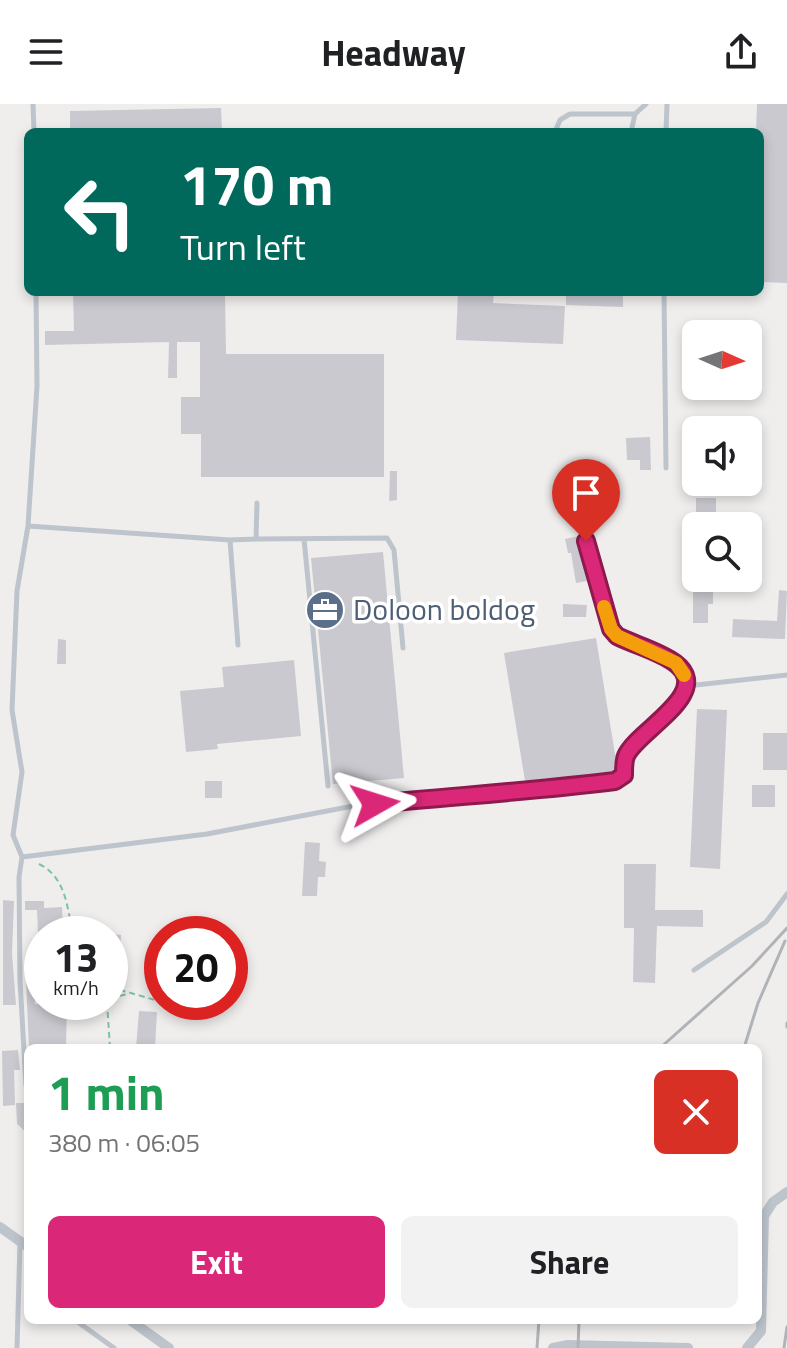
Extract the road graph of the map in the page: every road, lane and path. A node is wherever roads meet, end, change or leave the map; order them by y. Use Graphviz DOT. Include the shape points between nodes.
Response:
graph roads {
  1 [pos="33,104"];
  2 [pos="646,104"];
  3 [pos="667,104"];
  4 [pos="635,114"];
  5 [pos="34,128"];
  6 [pos="557,128"];
  7 [pos="632,128"];
  8 [pos="666,128"];
  9 [pos="36,296"];
  10 [pos="664,296"];
  11 [pos="666,468"];
  12 [pos="591,472"];
  13 [pos="257,503"];
  14 [pos="28,526"];
  15 [pos="256,539"];
  16 [pos="304,539"];
  17 [pos="230,540"];
  18 [pos="238,645"];
  19 [pos="403,648"];
  20 [pos="787,675"];
  21 [pos="687,686"];
  22 [pos="328,786"];
  23 [pos="22,857"];
  24 [pos="32,861"];
  25 [pos="787,894"];
  26 [pos="69,916"];
  27 [pos="694,970"];
  28 [pos="128,994"];
  29 [pos="144,998"];
  30 [pos="108,1020"];
  31 [pos="110,1044"];
  32 [pos="24,1050"];
  33 [pos="787,1192"];
  34 [pos="0,1227"];
  35 [pos="24,1245"];
  36 [pos="20,1280"];
  37 [pos="24,1283"];
  38 [pos="762,1293"];
  39 [pos="81,1324"];
  40 [pos="136,1324"];
  41 [pos="761,1324"];
  42 [pos="17,1348"];
  43 [pos="114,1348"];
  44 [pos="169,1348"];
  45 [pos="553,1348"];
  46 [pos="688,1348"];
  47 [pos="747,1348"];
  1 -- 5 [label="lane"];
  2 -- 4 [label="lane"];
  3 -- 8 [label="lane"];
  4 -- 6 [label="lane" via="570,114"];
  4 -- 7 [label="lane"];
  9 -- 14 [label="lane" via="37,386"];
  10 -- 11 [label="lane"];
  12 -- 21 [label="lane" via="579,514 611,629 676,663"];
  13 -- 15 [label="lane"];
  14 -- 17 [label="lane"];
  14 -- 23 [label="lane" via="17,591 12,696 22,772 13,835"];
  15 -- 16 [label="lane"];
  15 -- 17 [label="lane"];
  16 -- 19 [label="lane" via="387,538 394,550"];
  16 -- 22 [label="lane"];
  17 -- 18 [label="lane"];
  20 -- 21 [label="lane"];
  21 -- 23 [label="lane" via="681,699 626,756 624,775 615,781 353,806 207,834"];
  23 -- 32 [label="lane"];
  24 -- 26 [label="path" via="53,871"];
  25 -- 27 [label="lane" via="766,922"];
  28 -- 29 [label="path"];
  30 -- 31 [label="path"];
  33 -- 38 [label="street" via="764,1216"];
  34 -- 35 [label="street"];
  35 -- 36 [label="lane"];
  36 -- 37 [label="lane"];
  36 -- 42 [label="lane"];
  39 -- 43 [label="lane"];
  40 -- 44 [label="street"];
  41 -- 47 [label="street"];
  45 -- 46 [label="street"];
}
